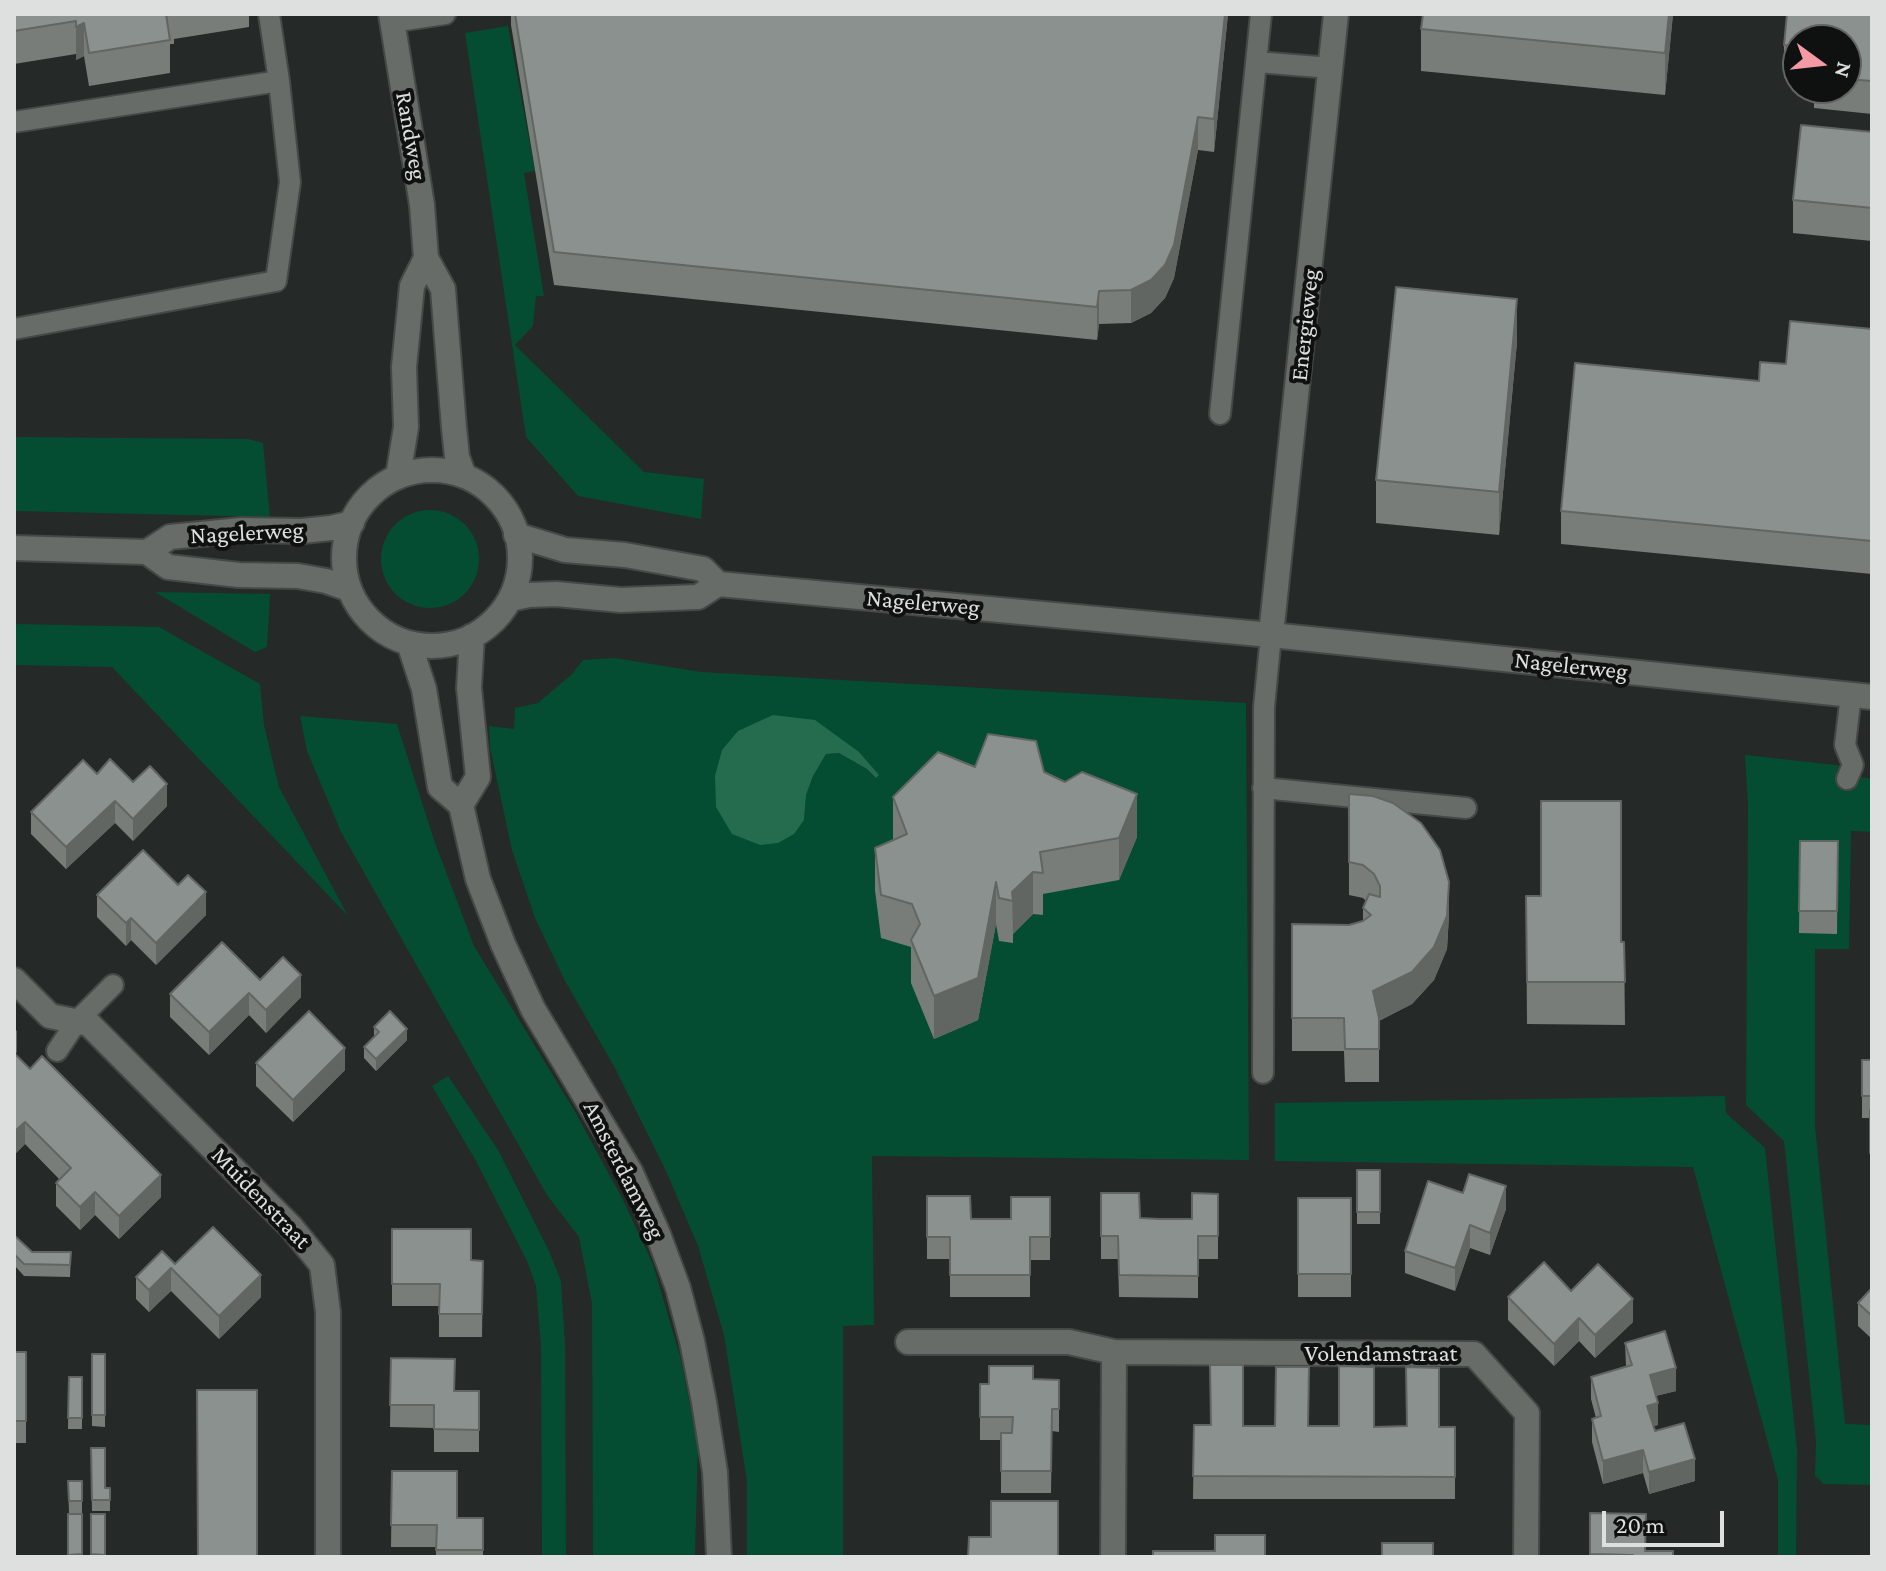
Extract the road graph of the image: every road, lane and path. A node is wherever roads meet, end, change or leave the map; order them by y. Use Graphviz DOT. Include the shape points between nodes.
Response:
graph roads {
  1 [pos="269,14"];
  2 [pos="1261,14"];
  3 [pos="1336,14"];
  4 [pos="440,15"];
  5 [pos="391,18"];
  6 [pos="1257,62"];
  7 [pos="1331,68"];
  8 [pos="279,81"];
  9 [pos="14,122"];
  10 [pos="426,258"];
  11 [pos="14,329"];
  12 [pos="1220,414"];
  13 [pos="464,476"];
  14 [pos="398,477"];
  15 [pos="352,523"];
  16 [pos="516,535"];
  17 [pos="14,548"];
  18 [pos="147,552"];
  19 [pos="718,584"];
  20 [pos="349,589"];
  21 [pos="510,599"];
  22 [pos="1271,635"];
  23 [pos="472,636"];
  24 [pos="409,643"];
  25 [pos="1861,696"];
  26 [pos="1847,779"];
  27 [pos="1263,788"];
  28 [pos="461,805"];
  29 [pos="1466,808"];
  30 [pos="14,980"];
  31 [pos="113,985"];
  32 [pos="77,1021"];
  33 [pos="57,1051"];
  34 [pos="1263,1073"];
  35 [pos="908,1342"];
  36 [pos="1114,1352"];
  37 [pos="328,1557"];
  38 [pos="719,1557"];
  39 [pos="1113,1557"];
  40 [pos="1526,1557"];
  1 -- 8 [label="lane"];
  2 -- 6 [label="lane"];
  3 -- 7 [label="street, Energieweg"];
  4 -- 5 [label="lane"];
  5 -- 10 [label="street, Randweg"];
  6 -- 7 [label="lane"];
  6 -- 12 [label="lane"];
  7 -- 22 [label="street, Energieweg"];
  8 -- 9 [label="lane"];
  8 -- 11 [label="lane" via="290,182 276,281"];
  10 -- 13 [label="street, Randweg" via="443,289 457,457"];
  10 -- 14 [label="street, Randweg" via="412,286 404,367 406,427"];
  13 -- 14 [label="street" via="431,470"];
  13 -- 16 [label="street" via="497,499"];
  14 -- 15 [label="street" via="370,495"];
  15 -- 18 [label="street, Nagelerweg" via="302,531 170,537"];
  15 -- 20 [label="street" via="343,556"];
  16 -- 19 [label="street, Nagelerweg" via="565,550 703,569"];
  16 -- 21 [label="street" via="519,568"];
  17 -- 18 [label="street, Nagelerweg"];
  18 -- 20 [label="street, Nagelerweg" via="168,567 298,576"];
  19 -- 21 [label="street, Nagelerweg" via="698,597 621,600 556,594"];
  19 -- 22 [label="street, Nagelerweg"];
  20 -- 24 [label="street" via="373,623"];
  21 -- 23 [label="street"];
  22 -- 25 [label="street, Nagelerweg"];
  22 -- 27 [label="lane"];
  23 -- 24 [label="street" via="441,646"];
  23 -- 28 [label="street" via="469,688 478,777"];
  24 -- 28 [label="street, Amsterdamweg" via="424,689 440,787"];
  25 -- 26 [label="lane" via="1845,745 1853,765"];
  27 -- 29 [label="lane"];
  27 -- 34 [label="lane"];
  28 -- 38 [label="street, Amsterdamweg" via="478,879 516,976 631,1173 678,1288 715,1472"];
  30 -- 32 [label="street, Muidenstraat" via="50,1016"];
  31 -- 32 [label="lane"];
  32 -- 33 [label="lane"];
  32 -- 37 [label="street, Muidenstraat" via="89,1024 291,1227 322,1265 328,1312"];
  35 -- 36 [label="street, Volendamstraat" via="1069,1342"];
  36 -- 39 [label="street"];
  36 -- 40 [label="street, Volendamstraat" via="1474,1354 1527,1413"];
}
